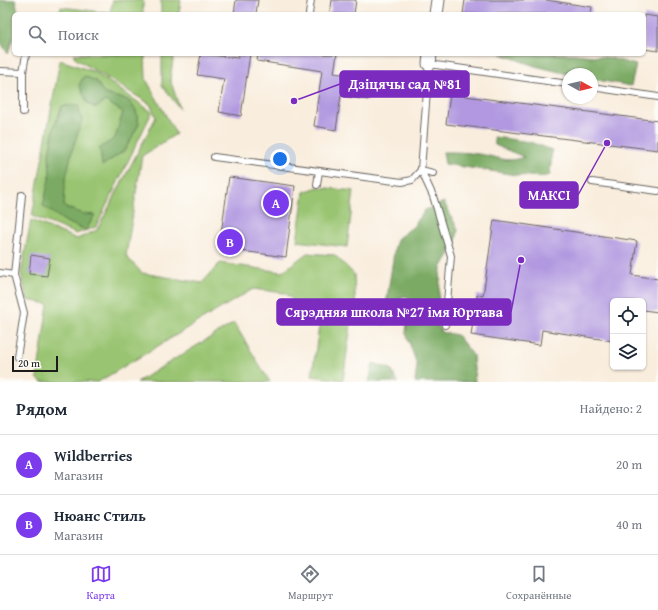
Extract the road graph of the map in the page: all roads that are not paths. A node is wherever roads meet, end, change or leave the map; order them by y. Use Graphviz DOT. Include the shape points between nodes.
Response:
graph roads {
  1 [pos="311,0"];
  2 [pos="438,0"];
  3 [pos="309,12"];
  4 [pos="436,12"];
  5 [pos="26,56"];
  6 [pos="429,59"];
  7 [pos="0,71"];
  8 [pos="23,72"];
  9 [pos="562,83"];
  10 [pos="598,88"];
  11 [pos="658,97"];
  12 [pos="23,112"];
  13 [pos="214,157"];
  14 [pos="421,170"];
  15 [pos="319,171"];
  16 [pos="433,172"];
  17 [pos="592,182"];
  18 [pos="317,185"];
  19 [pos="658,191"];
  20 [pos="22,195"];
  21 [pos="0,272"];
  22 [pos="14,275"];
  23 [pos="445,325"];
  24 [pos="17,357"];
  1 -- 3 [label="lane"];
  2 -- 4 [label="street"];
  5 -- 8 [label="lane"];
  6 -- 9 [label="lane"];
  6 -- 14 [label="lane"];
  7 -- 8 [label="lane"];
  8 -- 12 [label="lane"];
  10 -- 11 [label="lane"];
  13 -- 15 [label="lane"];
  14 -- 15 [label="lane" via="412,180 402,182"];
  14 -- 16 [label="lane"];
  14 -- 23 [label="lane" via="433,196 451,256"];
  15 -- 18 [label="lane"];
  17 -- 19 [label="lane"];
  20 -- 22 [label="lane"];
  21 -- 22 [label="lane"];
  22 -- 24 [label="lane" via="24,313"];
}
